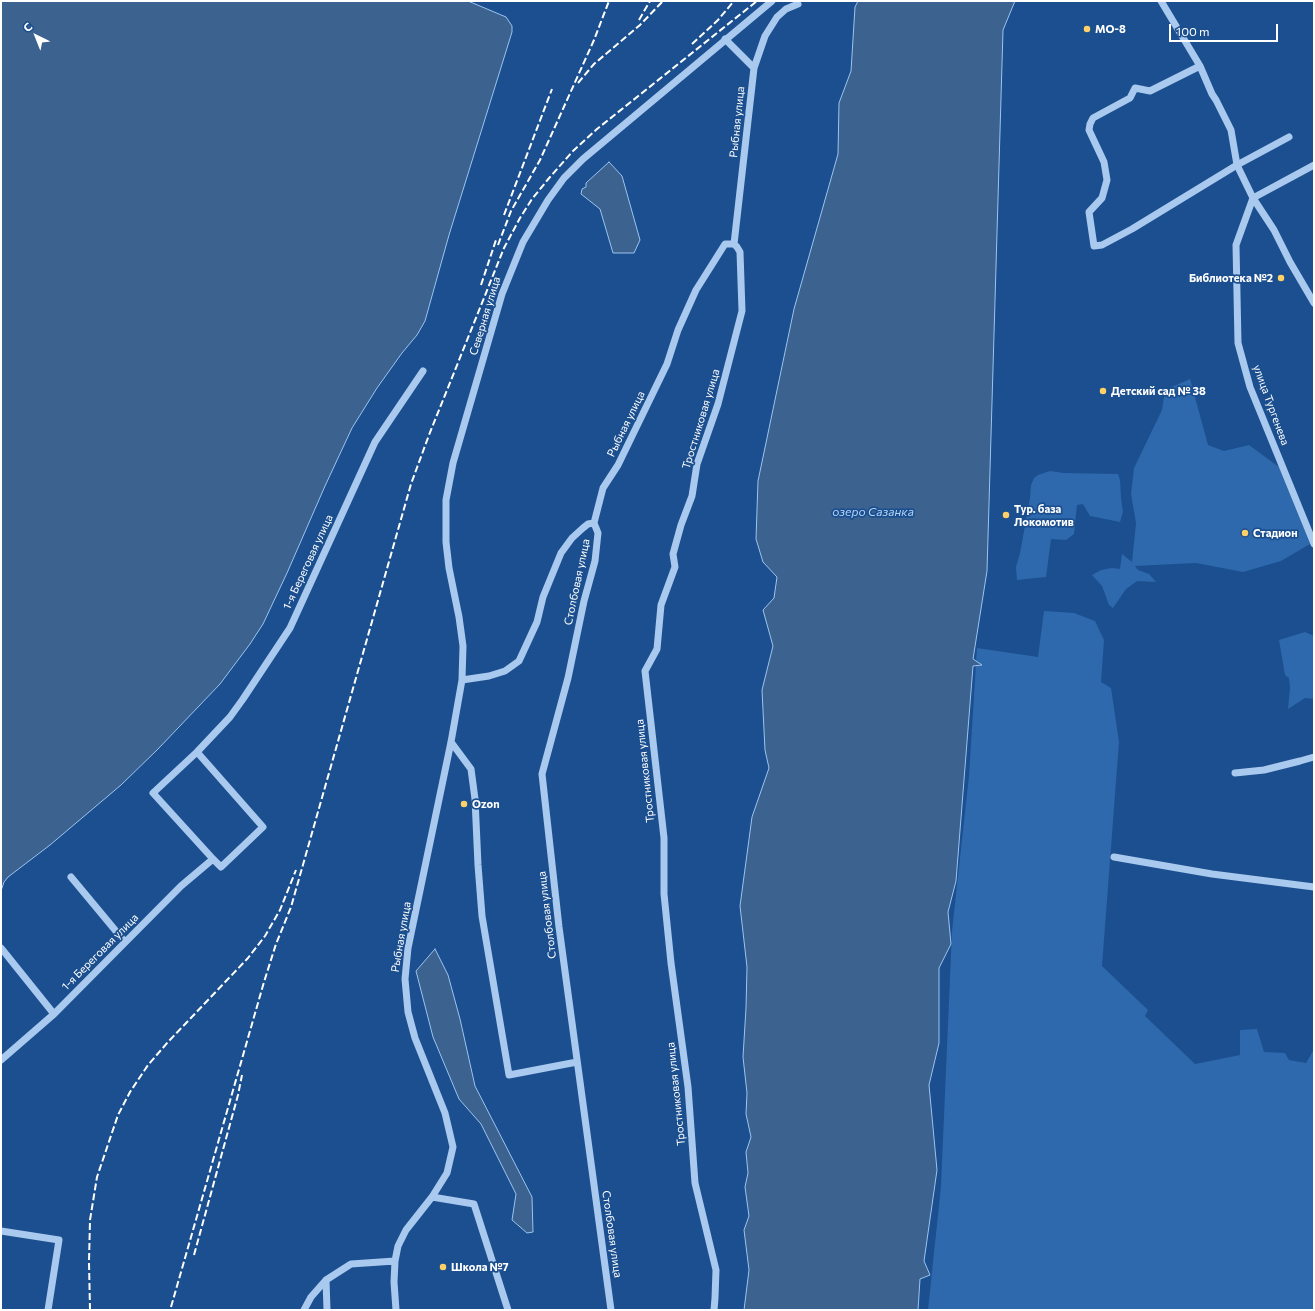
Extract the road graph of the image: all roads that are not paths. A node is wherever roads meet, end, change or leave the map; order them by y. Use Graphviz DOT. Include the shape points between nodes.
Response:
graph roads {
  1 [pos="772,1"];
  2 [pos="1161,1"];
  3 [pos="798,4"];
  4 [pos="725,40"];
  5 [pos="1200,66"];
  6 [pos="754,68"];
  7 [pos="1289,137"];
  8 [pos="1237,165"];
  9 [pos="1314,165"];
  10 [pos="1253,198"];
  11 [pos="734,244"];
  12 [pos="1314,304"];
  13 [pos="423,372"];
  14 [pos="594,523"];
  15 [pos="1314,544"];
  16 [pos="462,680"];
  17 [pos="451,742"];
  18 [pos="197,752"];
  19 [pos="1314,757"];
  20 [pos="1235,773"];
  21 [pos="1114,857"];
  22 [pos="213,860"];
  23 [pos="70,877"];
  24 [pos="1314,887"];
  25 [pos="125,942"];
  26 [pos="1,948"];
  27 [pos="54,1014"];
  28 [pos="1,1060"];
  29 [pos="577,1062"];
  30 [pos="432,1197"];
  31 [pos="1,1231"];
  32 [pos="395,1261"];
  33 [pos="326,1280"];
  34 [pos="48,1310"];
  35 [pos="304,1310"];
  36 [pos="327,1310"];
  37 [pos="396,1310"];
  38 [pos="508,1310"];
  39 [pos="611,1310"];
  40 [pos="714,1310"];
  1 -- 4 [label="street"];
  2 -- 5 [label="street"];
  3 -- 6 [label="street, Рыбная улица" via="786,9 777,17 765,36"];
  4 -- 6 [label="street"];
  4 -- 16 [label="street, Северная улица" via="564,178 520,248 502,294 453,463 446,500 449,568 463,646"];
  5 -- 8 [label="street" via="1231,130"];
  5 -- 8 [label="street" via="1150,91 1135,88 1130,98 1093,118 1089,130 1104,162 1107,180 1102,198 1089,212 1094,246 1102,245 1132,229"];
  6 -- 11 [label="street, Рыбная улица"];
  7 -- 8 [label="street"];
  8 -- 10 [label="street"];
  9 -- 10 [label="street"];
  10 -- 12 [label="street" via="1274,230"];
  10 -- 15 [label="street, улица Тургенева" via="1236,245 1238,343 1250,387"];
  11 -- 14 [label="street, Рыбная улица" via="725,244 696,290 678,330 667,364 618,465 603,488"];
  11 -- 40 [label="street, Тростниковая улица" via="740,252 742,310 718,404 697,464 692,496 673,554 675,567 661,605 657,649 645,671 664,838 664,894 688,1087 695,1183 716,1270"];
  13 -- 18 [label="street, 1-я Береговая улица" via="375,442 290,628 230,717"];
  14 -- 16 [label="street" via="582,528 561,553 543,597 537,622 519,661 505,671"];
  14 -- 29 [label="street, Столбовая улица" via="598,533 595,561 568,678 542,774"];
  16 -- 17 [label="street, Рыбная улица"];
  17 -- 29 [label="street" via="471,769 482,916 509,1075"];
  17 -- 30 [label="street, Рыбная улица" via="408,948 405,979 408,1012 415,1038 445,1113 453,1147 447,1173"];
  18 -- 22 [label="street, 1-я Береговая улица" via="153,793"];
  18 -- 22 [label="street" via="263,827 221,867"];
  19 -- 20 [label="street" via="1264,770"];
  21 -- 24 [label="street" via="1212,874"];
  22 -- 25 [label="street, 1-я Береговая улица" via="181,886"];
  23 -- 25 [label="street"];
  25 -- 27 [label="street, 1-я Береговая улица"];
  26 -- 27 [label="street"];
  27 -- 28 [label="street, 1-я Береговая улица"];
  29 -- 39 [label="street, Столбовая улица"];
  30 -- 32 [label="street, Рыбная улица" via="406,1230 398,1246"];
  30 -- 38 [label="street" via="474,1204"];
  31 -- 34 [label="street" via="59,1240"];
  32 -- 33 [label="street" via="351,1264"];
  32 -- 37 [label="street, Рыбная улица"];
  33 -- 35 [label="street" via="311,1297"];
  33 -- 36 [label="street"];
}
